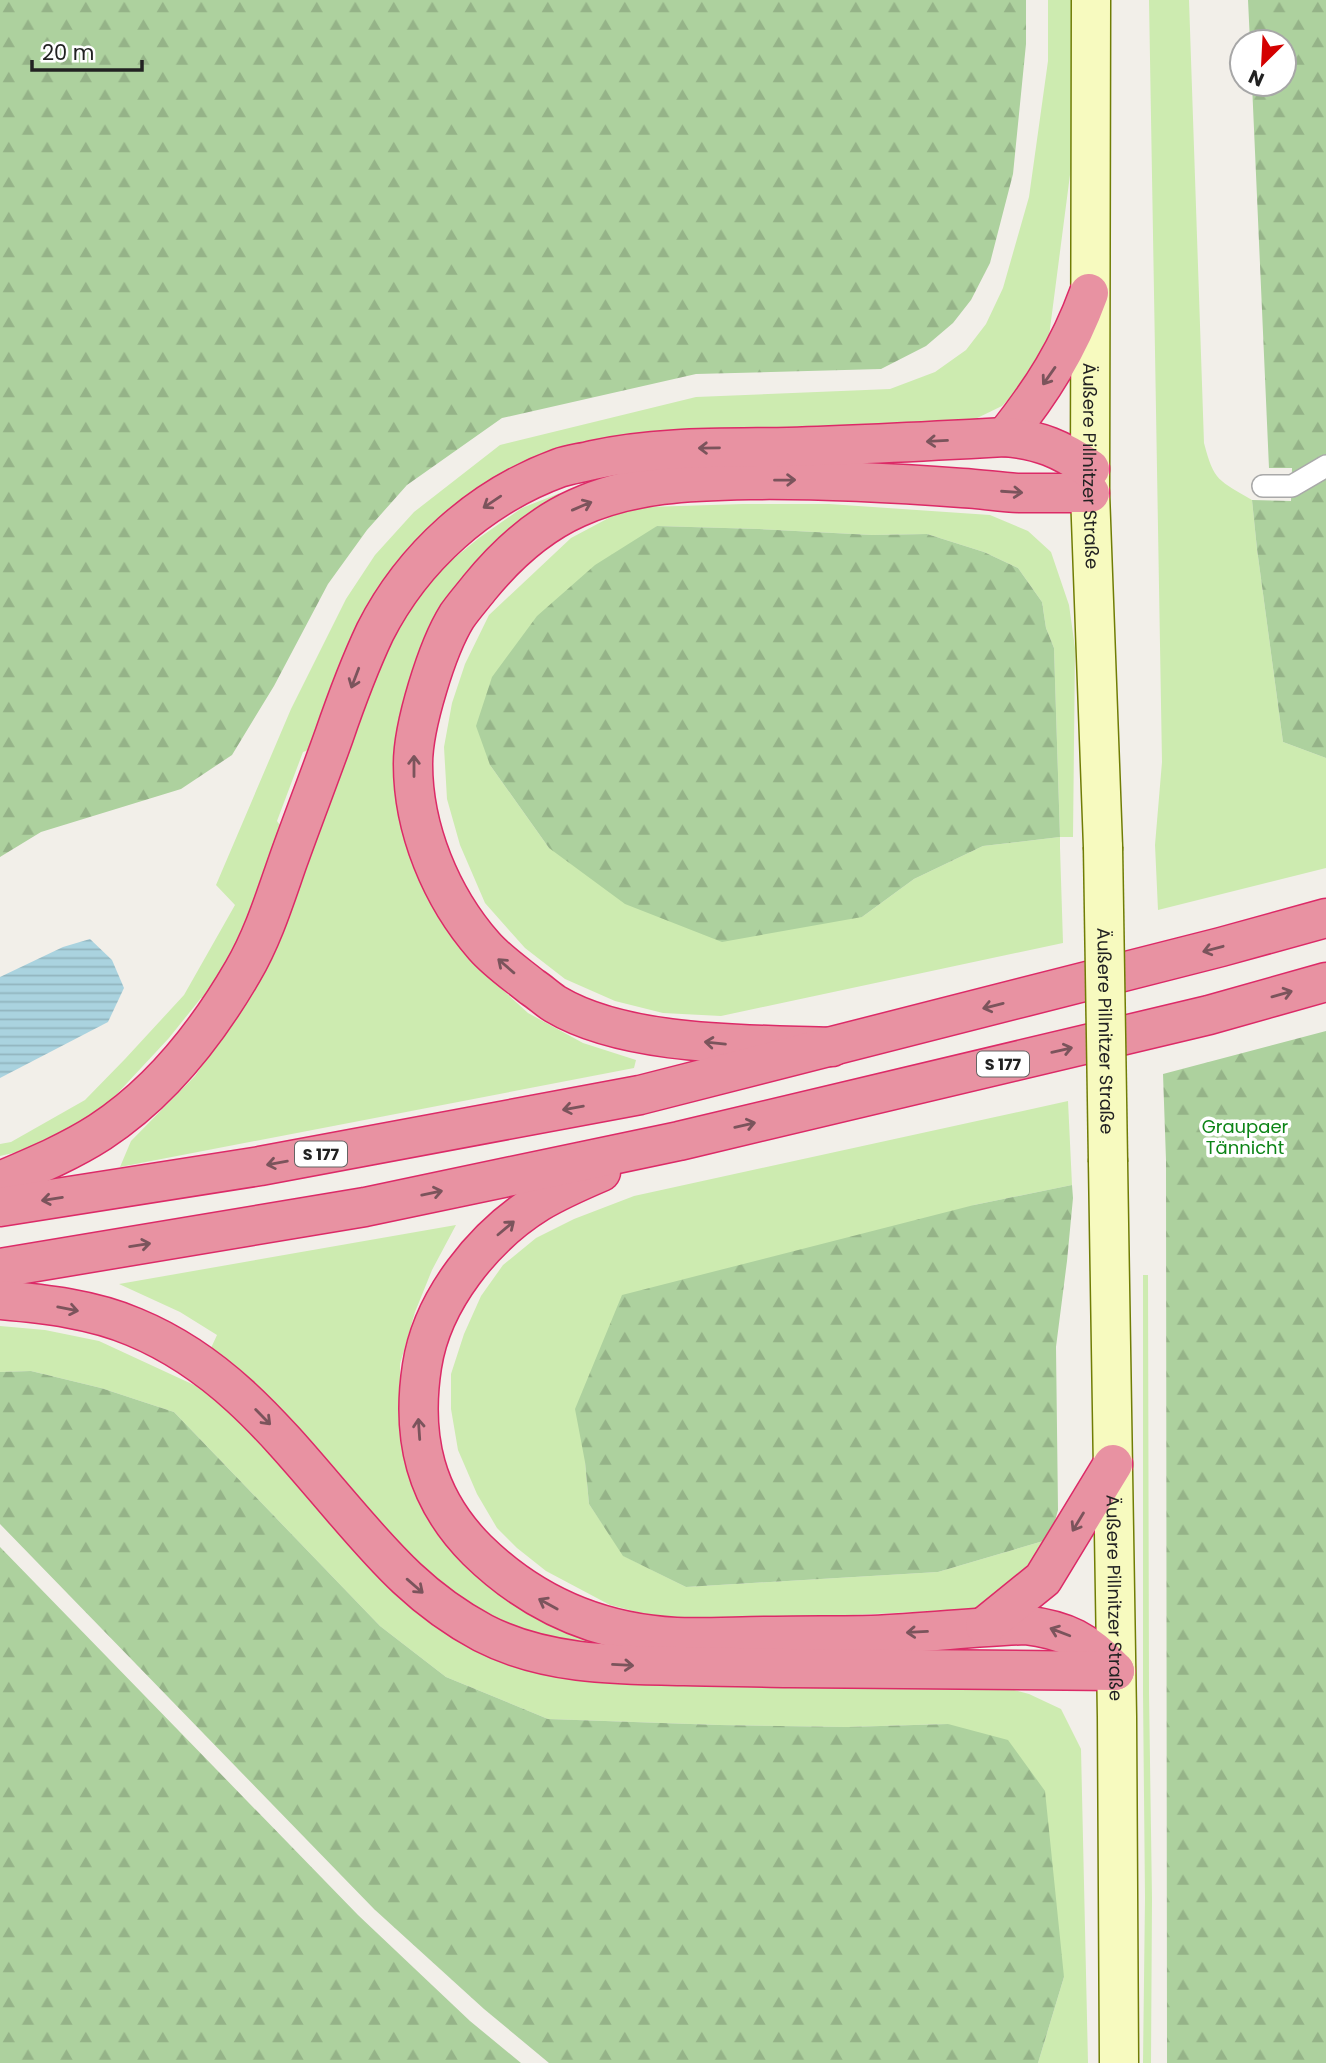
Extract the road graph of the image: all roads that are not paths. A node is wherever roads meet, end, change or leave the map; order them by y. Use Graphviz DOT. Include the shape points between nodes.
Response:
graph roads {
  1 [pos="1091,0"];
  2 [pos="1089,293"];
  3 [pos="1005,437"];
  4 [pos="1326,466"];
  5 [pos="1090,481"];
  6 [pos="1263,486"];
  7 [pos="1326,918"];
  8 [pos="1326,982"];
  9 [pos="832,1046"];
  10 [pos="679,1141"];
  11 [pos="0,1181"];
  12 [pos="0,1207"];
  13 [pos="0,1268"];
  14 [pos="0,1300"];
  15 [pos="1113,1464"];
  16 [pos="985,1626"];
  17 [pos="1115,1671"];
  18 [pos="1119,2063"];
  1 -- 2 [label="main road, Äußere Pillnitzer Straße"];
  2 -- 3 [label="highway, one-way" via="1058,363"];
  2 -- 5 [label="main road, Äußere Pillnitzer Straße"];
  3 -- 5 [label="highway" via="1067,453"];
  3 -- 11 [label="highway, one-way" via="668,449 615,455 561,467 505,493 465,521 431,552 377,628 272,906 245,968 213,1018 145,1098 54,1158"];
  4 -- 6 [label="lane" via="1292,486"];
  9 -- 5 [label="highway, one-way" via="725,1044 596,1023 555,1004 485,947 459,914 439,875 426,843 415,789 413,762 421,714 435,664 456,618 491,573 530,537 574,509 644,487 813,479 1016,493"];
  5 -- 15 [label="main road, Äußere Pillnitzer Straße, bridge" via="1103,847"];
  7 -- 9 [label="highway, S 177, one-way"];
  10 -- 8 [label="highway, S 177, one-way" via="1209,1015"];
  9 -- 12 [label="highway, S 177, one-way" via="640,1095 260,1166"];
  13 -- 10 [label="highway, S 177, one-way" via="365,1207"];
  16 -- 10 [label="highway, one-way" via="872,1635 676,1637 600,1625 559,1610 494,1567 464,1537 442,1505 418,1434 418,1394 436,1318 453,1289 501,1231 538,1203"];
  14 -- 17 [label="highway, one-way" via="44,1304 133,1326 194,1359 264,1417 412,1584 447,1612 522,1649 563,1659 652,1666"];
  15 -- 16 [label="highway, one-way" via="1044,1579"];
  15 -- 17 [label="main road, Äußere Pillnitzer Straße"];
  17 -- 16 [label="highway, one-way" via="1088,1646 1066,1634 1025,1625"];
  17 -- 18 [label="main road, Äußere Pillnitzer Straße"];
}
